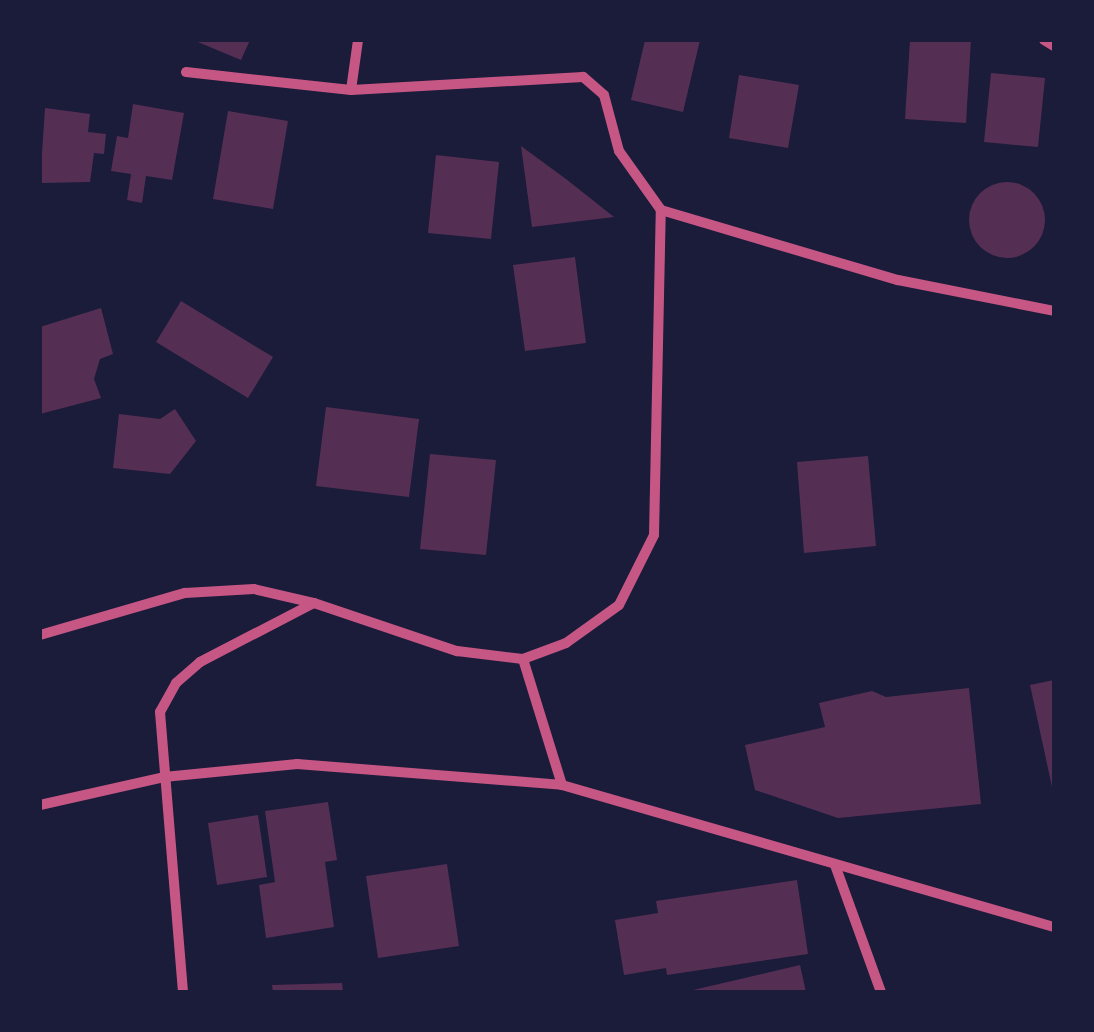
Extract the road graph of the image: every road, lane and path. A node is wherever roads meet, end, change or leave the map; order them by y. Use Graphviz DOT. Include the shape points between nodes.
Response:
graph roads {
  1 [pos="358,40"];
  2 [pos="1044,40"];
  3 [pos="1054,46"];
  4 [pos="186,72"];
  5 [pos="352,90"];
  6 [pos="661,210"];
  7 [pos="1054,311"];
  8 [pos="314,603"];
  9 [pos="40,634"];
  10 [pos="522,660"];
  11 [pos="164,777"];
  12 [pos="562,785"];
  13 [pos="40,805"];
  14 [pos="835,866"];
  15 [pos="1054,927"];
  16 [pos="183,992"];
  17 [pos="881,992"];
  1 -- 5 [label="street"];
  2 -- 3 [label="street"];
  4 -- 5 [label="street"];
  5 -- 6 [label="street" via="583,76 604,95 619,151"];
  6 -- 7 [label="street" via="898,280"];
  6 -- 10 [label="street" via="654,535 619,605 566,643"];
  8 -- 9 [label="street" via="254,589 185,593"];
  8 -- 10 [label="street" via="457,652"];
  8 -- 11 [label="street" via="200,662 176,683 160,712"];
  10 -- 12 [label="street"];
  11 -- 12 [label="street" via="297,764"];
  11 -- 13 [label="street"];
  11 -- 16 [label="street"];
  12 -- 14 [label="street"];
  14 -- 15 [label="street"];
  14 -- 17 [label="street"];
}
